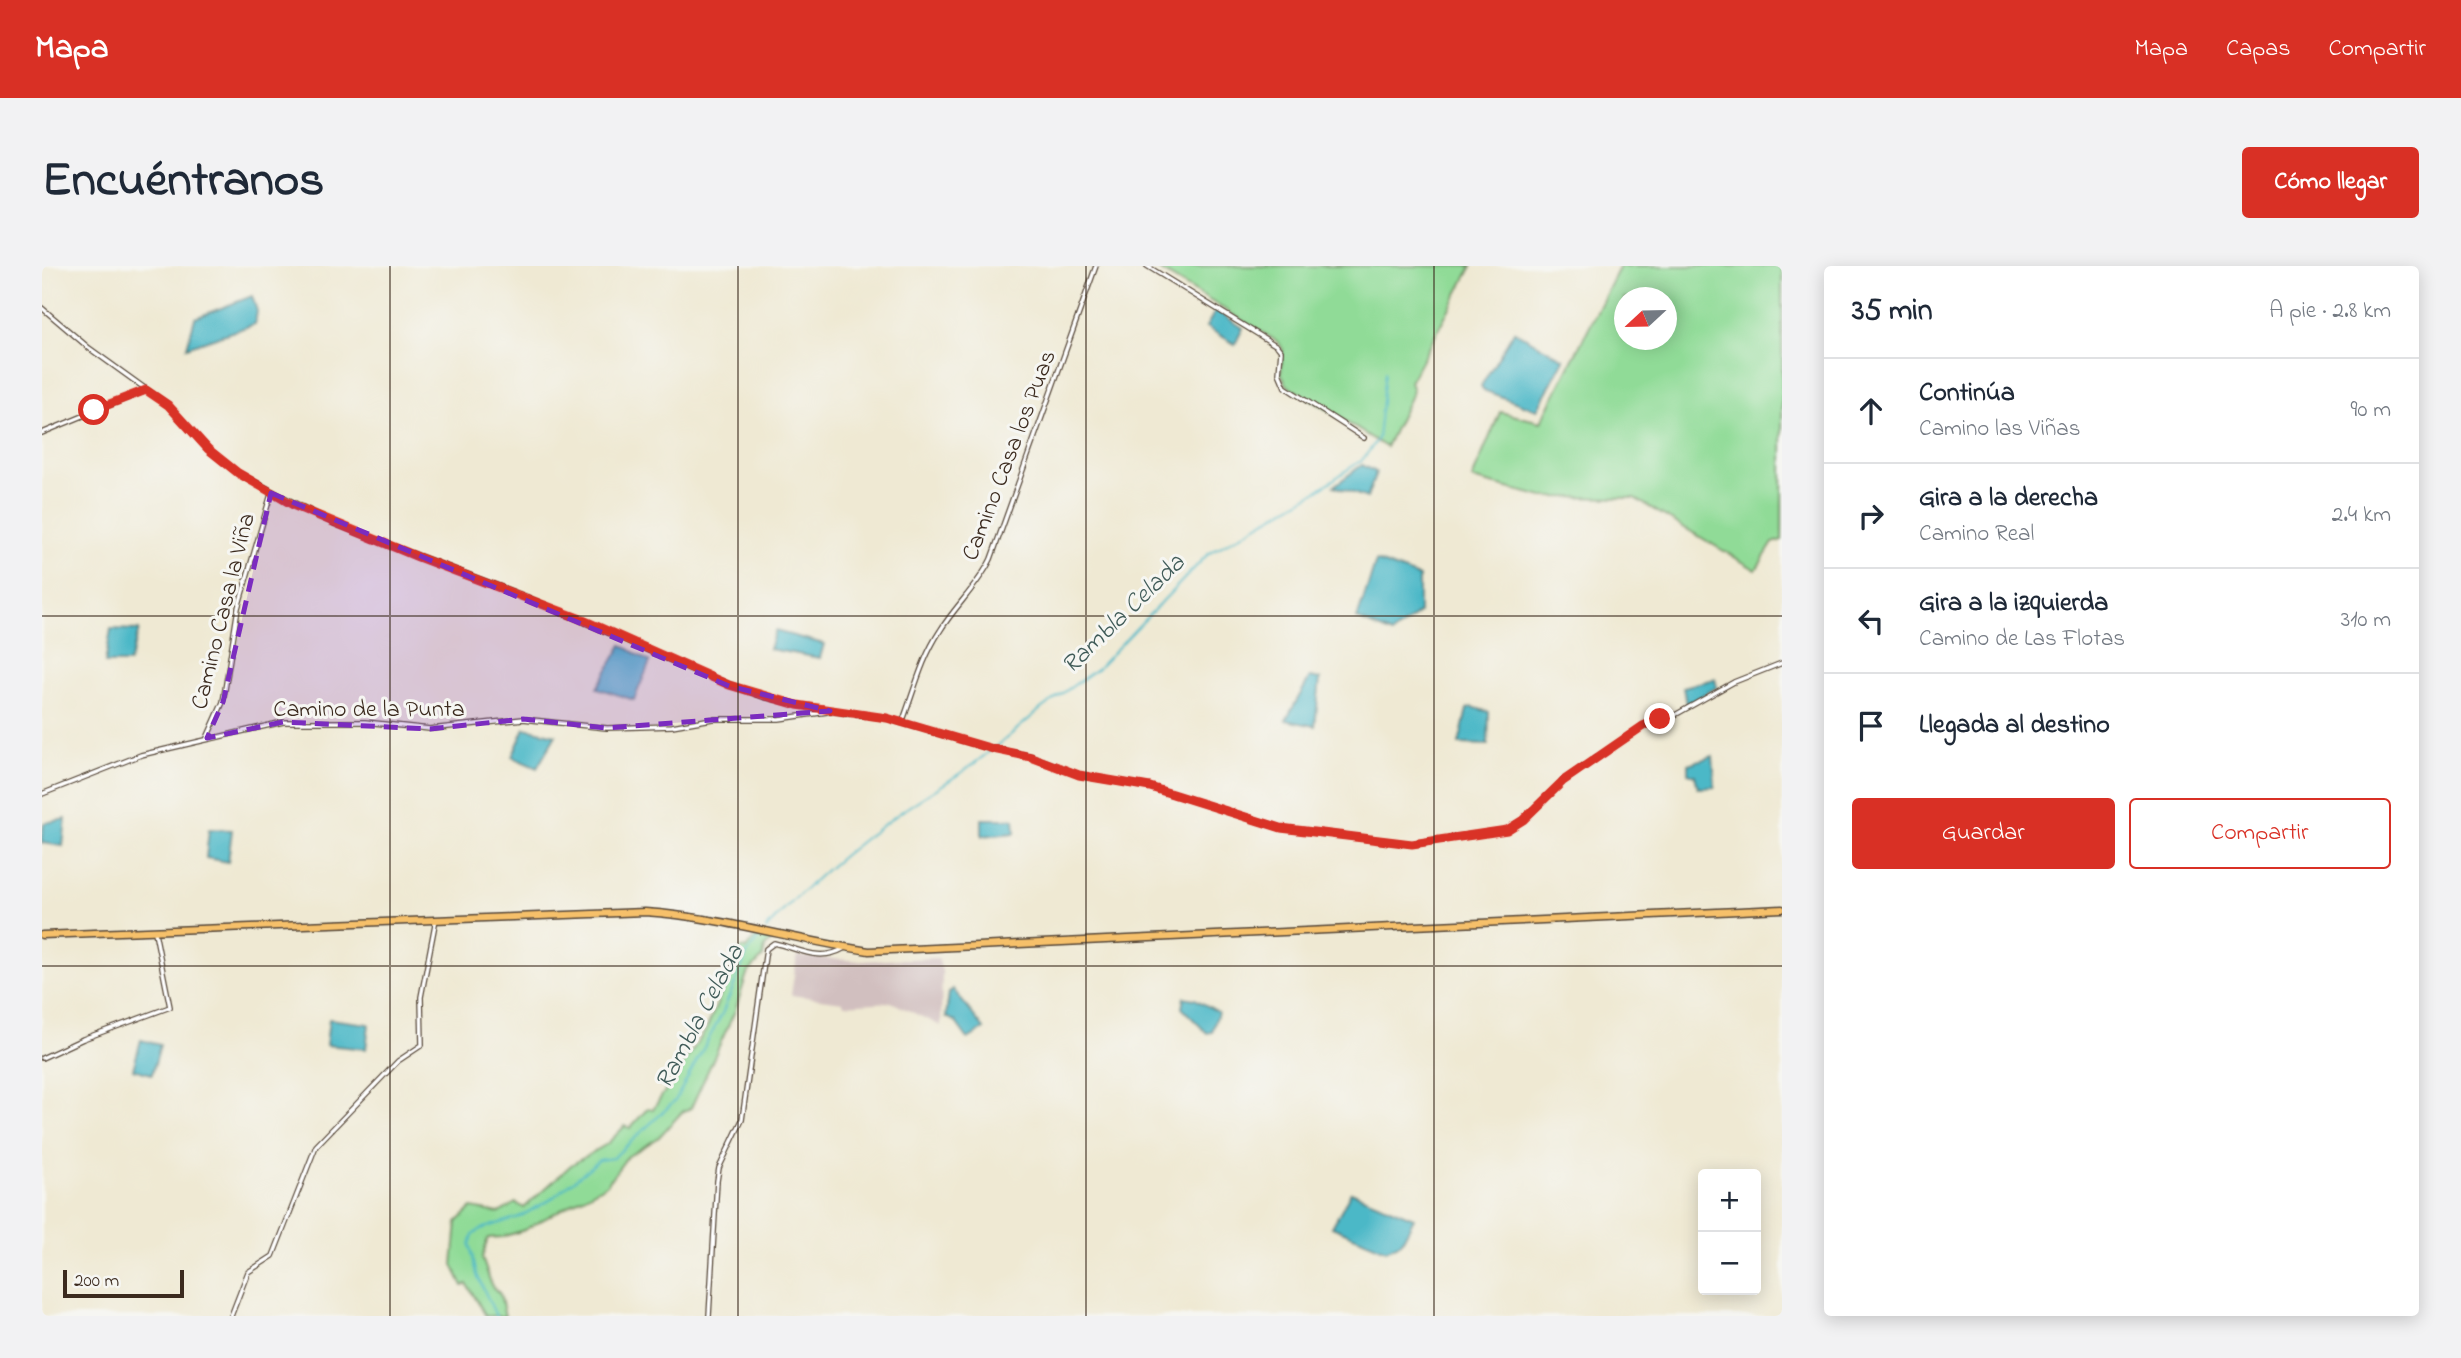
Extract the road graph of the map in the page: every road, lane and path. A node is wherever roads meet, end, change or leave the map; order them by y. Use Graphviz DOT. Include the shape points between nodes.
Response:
graph roads {
  1 [pos="1096,266"];
  2 [pos="1147,266"];
  3 [pos="42,308"];
  4 [pos="146,390"];
  5 [pos="42,433"];
  6 [pos="1364,438"];
  7 [pos="271,493"];
  8 [pos="1782,663"];
  9 [pos="830,711"];
  10 [pos="902,723"];
  11 [pos="207,738"];
  12 [pos="42,794"];
  13 [pos="1782,909"];
  14 [pos="436,919"];
  15 [pos="155,930"];
  16 [pos="42,934"];
  17 [pos="845,948"];
  18 [pos="42,1058"];
  19 [pos="231,1316"];
  20 [pos="709,1316"];
  1 -- 10 [label="street, Camino Casa los Puas" via="991,559 934,641"];
  2 -- 6 [label="street" via="1277,346 1283,384"];
  3 -- 4 [label="street"];
  4 -- 5 [label="street"];
  4 -- 7 [label="street" via="168,405 208,449"];
  7 -- 9 [label="street" via="335,524 561,611 729,685"];
  7 -- 11 [label="street, Camino Casa la Viña" via="239,608 223,702"];
  8 -- 10 [label="street" via="1643,726 1563,781 1507,830 1420,844 1281,828 1150,787 1079,775 1031,757"];
  9 -- 10 [label="street"];
  9 -- 11 [label="street, Camino de la Punta" via="779,719 712,719 672,726 607,728 523,719 430,729 365,722 283,722"];
  11 -- 12 [label="street, Camino de la Punta" via="141,755"];
  13 -- 17 [label="main road" via="909,950"];
  14 -- 15 [label="main road"];
  14 -- 17 [label="main road" via="645,912 719,920"];
  14 -- 19 [label="street" via="421,997 422,1045 398,1061 316,1146 273,1256 248,1272"];
  15 -- 16 [label="main road"];
  15 -- 18 [label="street" via="170,1007"];
  17 -- 20 [label="street" via="824,955 774,943 766,949 742,1120 719,1168"];
}
